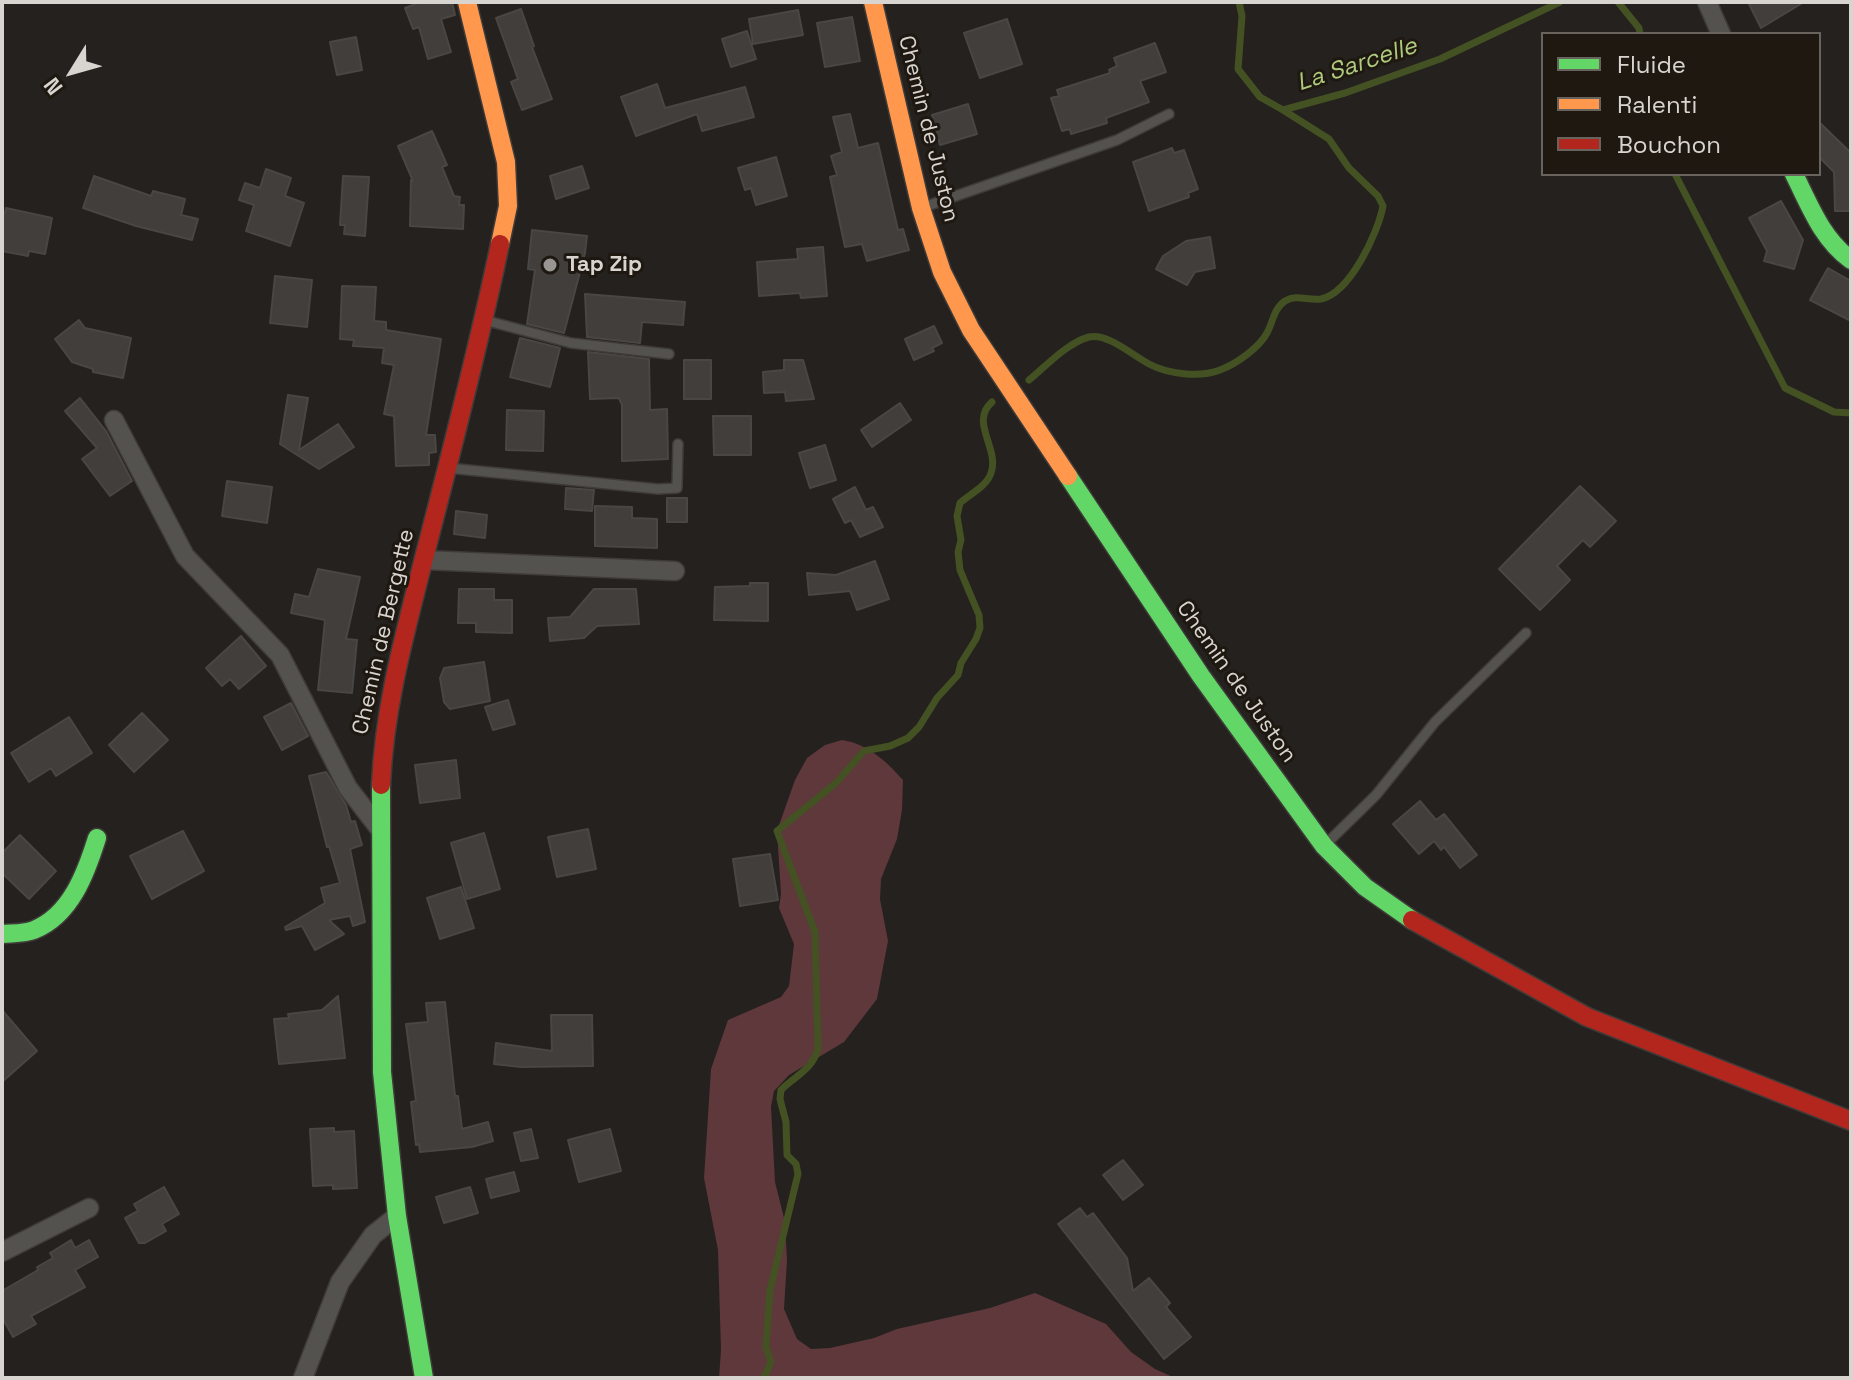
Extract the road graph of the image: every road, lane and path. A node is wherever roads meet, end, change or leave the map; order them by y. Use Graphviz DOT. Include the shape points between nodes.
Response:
graph roads {
  1 [pos="467,2"];
  2 [pos="873,2"];
  3 [pos="1707,2"];
  4 [pos="1720,32"];
  5 [pos="1169,114"];
  6 [pos="1795,176"];
  7 [pos="921,208"];
  8 [pos="1851,260"];
  9 [pos="484,320"];
  10 [pos="669,354"];
  11 [pos="114,420"];
  12 [pos="678,444"];
  13 [pos="448,468"];
  14 [pos="424,560"];
  15 [pos="675,571"];
  16 [pos="1526,633"];
  17 [pos="379,828"];
  18 [pos="97,838"];
  19 [pos="1324,846"];
  20 [pos="2,934"];
  21 [pos="1851,1121"];
  22 [pos="89,1208"];
  23 [pos="397,1216"];
  24 [pos="2,1252"];
  25 [pos="303,1378"];
  26 [pos="424,1378"];
  1 -- 9 [label="street, Chemin de Bergette" via="506,162 508,206"];
  2 -- 7 [label="street, Chemin de Juston"];
  3 -- 4 [label="street"];
  5 -- 7 [label="lane" via="1117,140"];
  6 -- 8 [label="street" via="1826,235"];
  7 -- 19 [label="street, Chemin de Juston" via="942,272 971,330 1201,676"];
  9 -- 10 [label="lane" via="571,343"];
  9 -- 13 [label="street, Chemin de Bergette"];
  11 -- 17 [label="street" via="185,556 280,655 348,788"];
  12 -- 13 [label="lane" via="677,488"];
  13 -- 14 [label="street, Chemin de Bergette"];
  14 -- 15 [label="street"];
  14 -- 17 [label="street, Chemin de Bergette" via="382,748"];
  16 -- 19 [label="lane" via="1435,722 1376,795"];
  17 -- 23 [label="street, Chemin de Bergette" via="382,1072"];
  18 -- 20 [label="street" via="87,870 60,915 32,932"];
  19 -- 21 [label="street, Chemin de Juston" via="1365,887 1414,921 1587,1017"];
  22 -- 24 [label="street"];
  23 -- 25 [label="street" via="373,1235 340,1282"];
  23 -- 26 [label="street, Chemin de Bergette"];
}
